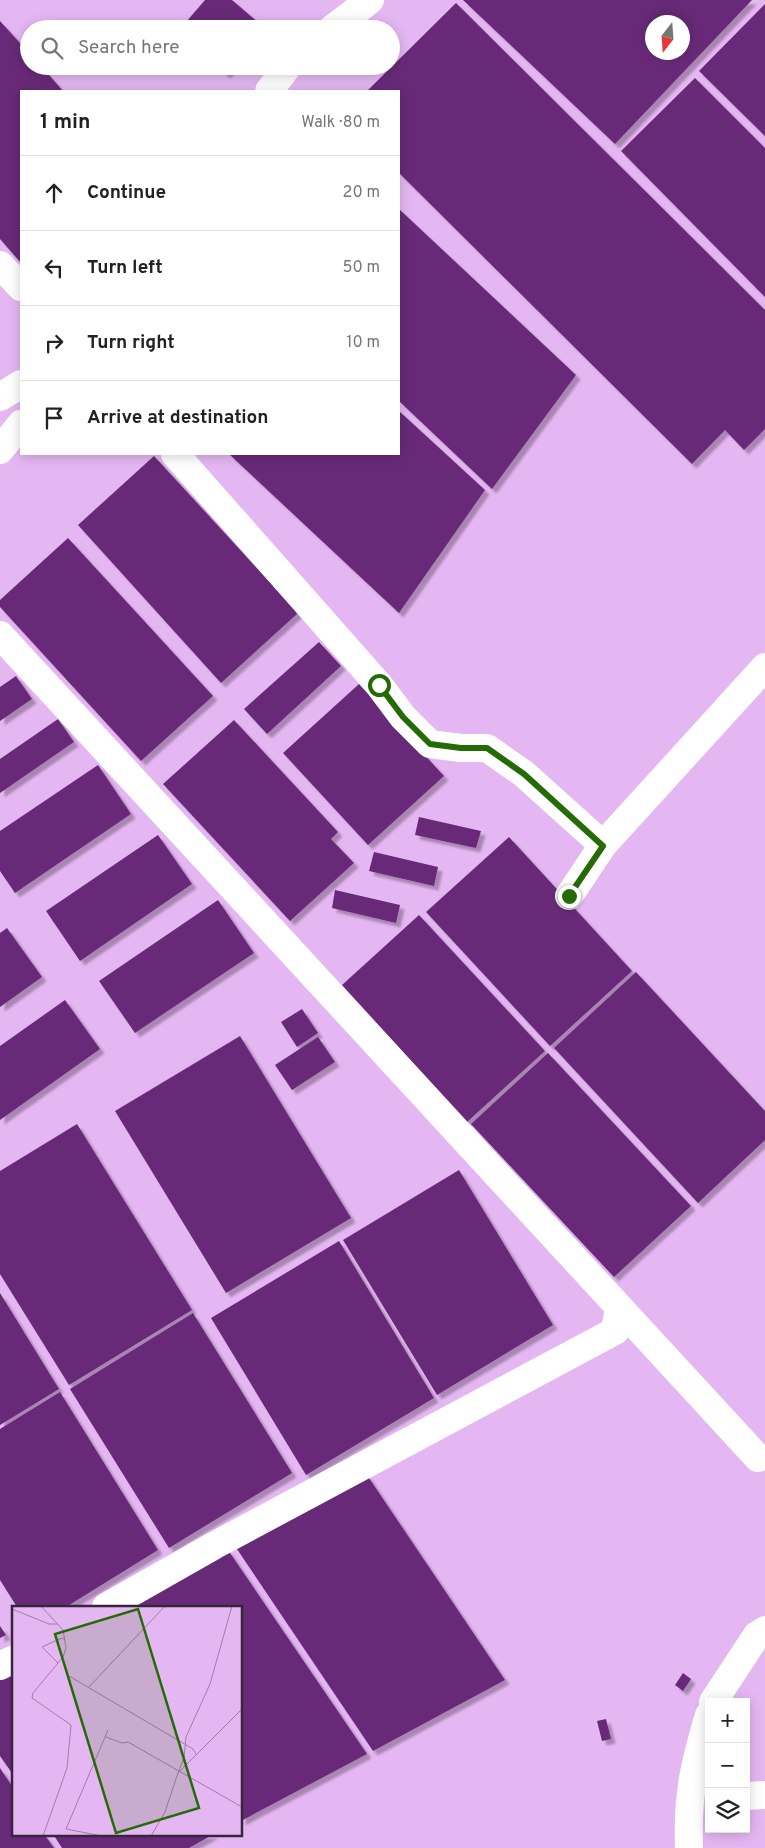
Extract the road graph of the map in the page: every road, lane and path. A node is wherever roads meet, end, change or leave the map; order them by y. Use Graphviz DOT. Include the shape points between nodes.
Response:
graph roads {
  1 [pos="370,0"];
  2 [pos="344,20"];
  3 [pos="281,75"];
  4 [pos="270,90"];
  5 [pos="0,265"];
  6 [pos="20,286"];
  7 [pos="20,385"];
  8 [pos="0,397"];
  9 [pos="20,425"];
  10 [pos="0,450"];
  11 [pos="176,455"];
  12 [pos="0,635"];
  13 [pos="765,667"];
  14 [pos="603,846"];
  15 [pos="569,896"];
  16 [pos="619,1308"];
  17 [pos="758,1458"];
  18 [pos="108,1606"];
  19 [pos="765,1630"];
  20 [pos="12,1660"];
  21 [pos="0,1666"];
  22 [pos="716,1698"];
  23 [pos="705,1729"];
  24 [pos="694,1765"];
  25 [pos="705,1794"];
  26 [pos="765,1795"];
  27 [pos="750,1796"];
  28 [pos="689,1848"];
  1 -- 2 [label="street"];
  3 -- 4 [label="street"];
  5 -- 6 [label="street"];
  7 -- 8 [label="street"];
  9 -- 10 [label="street"];
  11 -- 14 [label="street" via="430,744 487,748 524,774"];
  12 -- 16 [label="street"];
  13 -- 14 [label="street"];
  14 -- 15 [label="street"];
  16 -- 17 [label="street"];
  16 -- 18 [label="street" via="615,1331 215,1545"];
  19 -- 22 [label="street" via="757,1635"];
  20 -- 21 [label="street"];
  23 -- 24 [label="street"];
  24 -- 25 [label="street"];
  24 -- 28 [label="street" via="687,1810"];
  26 -- 27 [label="street"];
}
